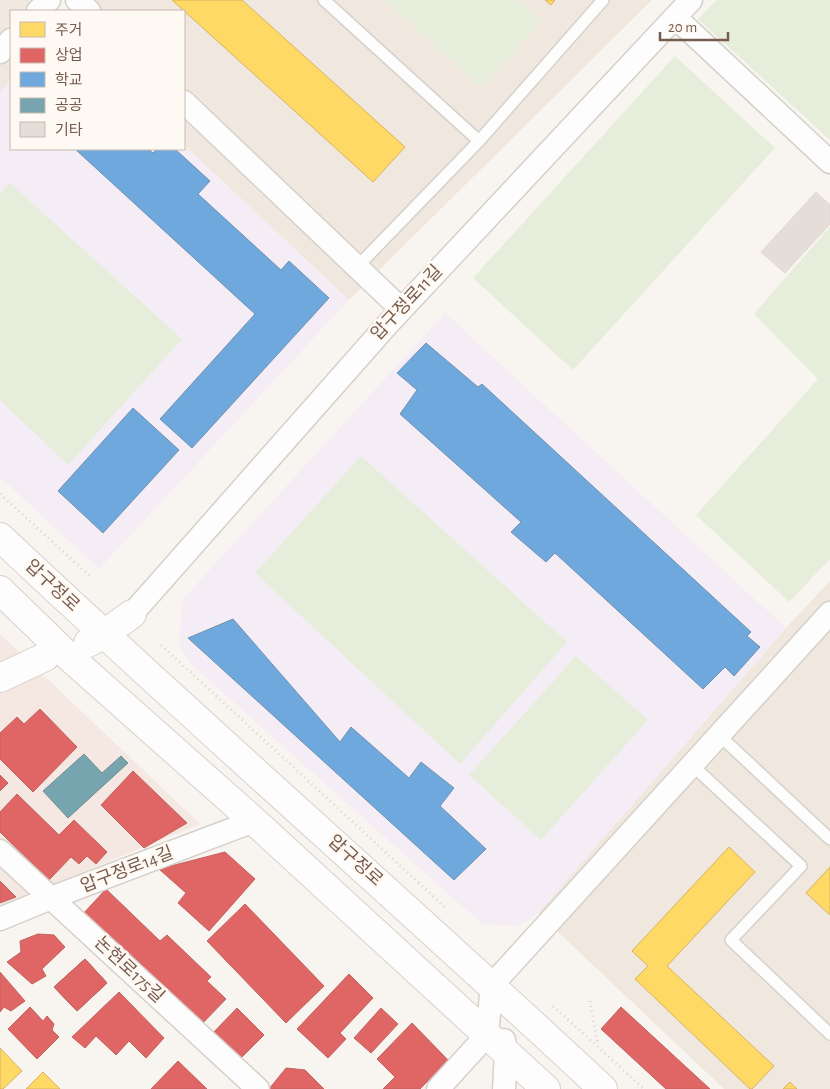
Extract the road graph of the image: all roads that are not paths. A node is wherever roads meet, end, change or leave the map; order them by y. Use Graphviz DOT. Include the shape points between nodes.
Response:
graph roads {
  1 [pos="49,0"];
  2 [pos="77,0"];
  3 [pos="324,0"];
  4 [pos="603,0"];
  5 [pos="691,0"];
  6 [pos="39,10"];
  7 [pos="88,10"];
  8 [pos="676,18"];
  9 [pos="185,103"];
  10 [pos="479,140"];
  11 [pos="830,162"];
  12 [pos="357,267"];
  13 [pos="401,309"];
  14 [pos="0,537"];
  15 [pos="0,590"];
  16 [pos="830,612"];
  17 [pos="132,614"];
  18 [pos="104,634"];
  19 [pos="56,656"];
  20 [pos="0,678"];
  21 [pos="719,735"];
  22 [pos="692,765"];
  23 [pos="254,821"];
  24 [pos="830,839"];
  25 [pos="0,851"];
  26 [pos="51,898"];
  27 [pos="0,920"];
  28 [pos="492,985"];
  29 [pos="830,1034"];
  30 [pos="487,1035"];
  31 [pos="506,1053"];
  32 [pos="258,1089"];
  33 [pos="438,1089"];
  34 [pos="504,1089"];
  35 [pos="546,1089"];
  36 [pos="603,1089"];
  1 -- 6 [label="street"];
  2 -- 7 [label="street"];
  3 -- 10 [label="lane"];
  4 -- 10 [label="lane"];
  5 -- 8 [label="street, 압구정로11길"];
  8 -- 11 [label="street"];
  8 -- 13 [label="street, 압구정로11길"];
  9 -- 12 [label="street"];
  10 -- 12 [label="lane"];
  12 -- 13 [label="street"];
  13 -- 17 [label="street, 압구정로11길"];
  14 -- 18 [label="main road, 압구정로"];
  15 -- 19 [label="main road"];
  16 -- 21 [label="street"];
  17 -- 18 [label="main road"];
  18 -- 19 [label="main road"];
  18 -- 28 [label="main road, 압구정로"];
  19 -- 20 [label="main road"];
  19 -- 23 [label="main road"];
  21 -- 22 [label="street"];
  21 -- 24 [label="lane"];
  22 -- 28 [label="street"];
  22 -- 29 [label="lane" via="801,866 731,940"];
  23 -- 26 [label="street, 압구정로14길"];
  23 -- 30 [label="main road"];
  25 -- 26 [label="street, 논현로175길"];
  26 -- 27 [label="street, 압구정로14길"];
  26 -- 32 [label="street, 논현로175길"];
  28 -- 30 [label="street"];
  28 -- 31 [label="street"];
  28 -- 36 [label="main road, 압구정로"];
  30 -- 31 [label="main road"];
  30 -- 33 [label="street"];
  31 -- 34 [label="street"];
  31 -- 35 [label="main road"];
}
